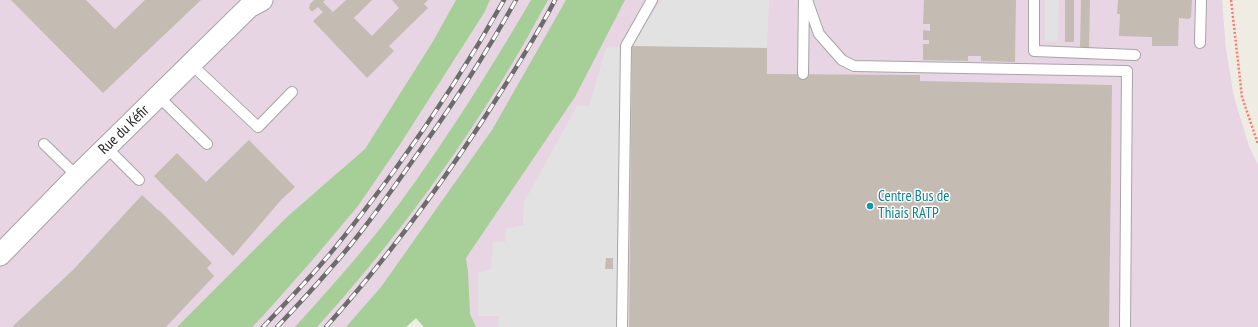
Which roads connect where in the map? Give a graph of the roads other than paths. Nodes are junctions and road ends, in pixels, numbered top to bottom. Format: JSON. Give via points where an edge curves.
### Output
{"nodes":[{"id":1,"x":652,"y":0,"type":"edge"},
{"id":2,"x":804,"y":0,"type":"edge"},
{"id":3,"x":807,"y":0,"type":"edge"},
{"id":4,"x":1034,"y":0,"type":"edge"},
{"id":5,"x":1201,"y":0,"type":"edge"},
{"id":6,"x":254,"y":2,"type":"edge"},
{"id":7,"x":1200,"y":43,"type":"dead end"},
{"id":8,"x":1135,"y":55,"type":"dead end"},
{"id":9,"x":191,"y":64,"type":"junction"},
{"id":10,"x":803,"y":74,"type":"dead end"},
{"id":11,"x":292,"y":92,"type":"dead end"},
{"id":12,"x":158,"y":96,"type":"junction"},
{"id":13,"x":44,"y":144,"type":"dead end"},
{"id":14,"x":207,"y":144,"type":"dead end"},
{"id":15,"x":106,"y":147,"type":"junction"},
{"id":16,"x":77,"y":176,"type":"junction"},
{"id":17,"x":139,"y":180,"type":"dead end"},
{"id":18,"x":0,"y":254,"type":"edge"},
{"id":19,"x":622,"y":327,"type":"edge"},
{"id":20,"x":1125,"y":327,"type":"edge"}],
"edges":[{"from":1,"to":19,"type":"lane","via":[[626,46]]},
{"from":2,"to":10,"type":"lane"},
{"from":3,"to":20,"type":"lane","via":[[819,34],[842,60],[854,66],[1127,71]]},
{"from":4,"to":8,"type":"lane","via":[[1034,51]]},
{"from":5,"to":7,"type":"lane"},
{"from":6,"to":9,"type":"street","name":"Rue du Kéfir"},
{"from":9,"to":11,"type":"lane","via":[[258,127]]},
{"from":9,"to":12,"type":"street","name":"Rue du Kéfir"},
{"from":12,"to":14,"type":"lane"},
{"from":12,"to":15,"type":"street","name":"Rue du Kéfir"},
{"from":13,"to":16,"type":"lane"},
{"from":15,"to":16,"type":"street","name":"Rue du Kéfir"},
{"from":15,"to":17,"type":"lane"},
{"from":16,"to":18,"type":"street","name":"Rue du Kéfir"}]}
